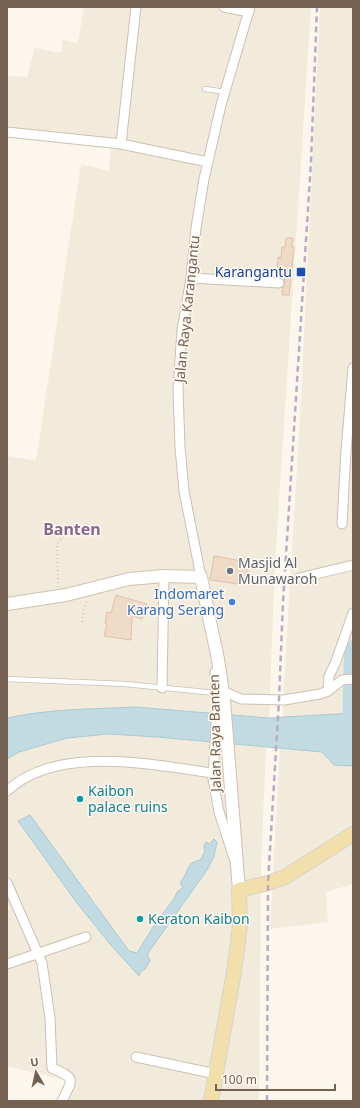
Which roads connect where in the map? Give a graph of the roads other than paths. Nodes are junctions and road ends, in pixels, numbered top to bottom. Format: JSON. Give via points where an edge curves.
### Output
{"nodes":[{"id":1,"x":136,"y":7,"type":"edge"},
{"id":2,"x":224,"y":7,"type":"edge"},
{"id":3,"x":250,"y":10,"type":"edge"},
{"id":4,"x":205,"y":89,"type":"dead end"},
{"id":5,"x":225,"y":92,"type":"junction"},
{"id":6,"x":7,"y":132,"type":"edge"},
{"id":7,"x":121,"y":144,"type":"junction"},
{"id":8,"x":208,"y":162,"type":"junction"},
{"id":9,"x":192,"y":278,"type":"junction"},
{"id":10,"x":279,"y":283,"type":"dead end"},
{"id":11,"x":353,"y":368,"type":"edge"},
{"id":12,"x":342,"y":524,"type":"dead end"},
{"id":13,"x":353,"y":564,"type":"edge"},
{"id":14,"x":164,"y":576,"type":"junction"},
{"id":15,"x":201,"y":577,"type":"junction"},
{"id":16,"x":299,"y":578,"type":"dead end"},
{"id":17,"x":7,"y":604,"type":"edge"},
{"id":18,"x":353,"y":613,"type":"edge"},
{"id":19,"x":7,"y":679,"type":"edge"},
{"id":20,"x":349,"y":679,"type":"edge"},
{"id":21,"x":162,"y":688,"type":"junction"},
{"id":22,"x":328,"y":691,"type":"junction"},
{"id":23,"x":220,"y":692,"type":"junction"},
{"id":24,"x":221,"y":708,"type":"junction"},
{"id":25,"x":229,"y":758,"type":"joint"},
{"id":26,"x":213,"y":773,"type":"junction"},
{"id":27,"x":7,"y":790,"type":"edge"},
{"id":28,"x":353,"y":834,"type":"edge"},
{"id":29,"x":237,"y":865,"type":"junction"},
{"id":30,"x":7,"y":883,"type":"edge"},
{"id":31,"x":239,"y":890,"type":"junction"},
{"id":32,"x":86,"y":937,"type":"dead end"},
{"id":33,"x":38,"y":954,"type":"junction"},
{"id":34,"x":7,"y":964,"type":"edge"},
{"id":35,"x":136,"y":1057,"type":"dead end"},
{"id":36,"x":216,"y":1074,"type":"junction"},
{"id":37,"x":62,"y":1101,"type":"edge"},
{"id":38,"x":211,"y":1101,"type":"edge"}],
"edges":[{"from":1,"to":7,"type":"street"},
{"from":2,"to":3,"type":"street"},
{"from":3,"to":5,"type":"street","name":"Jalan Raya Karangantu"},
{"from":4,"to":5,"type":"lane"},
{"from":5,"to":8,"type":"street","name":"Jalan Raya Karangantu"},
{"from":6,"to":7,"type":"street"},
{"from":7,"to":8,"type":"street"},
{"from":8,"to":9,"type":"street","name":"Jalan Raya Karangantu","via":[[197,221]]},
{"from":9,"to":10,"type":"street"},
{"from":9,"to":15,"type":"street","name":"Jalan Raya Karangantu","via":[[182,330],[178,389],[184,492]]},
{"from":11,"to":12,"type":"street"},
{"from":13,"to":16,"type":"street"},
{"from":14,"to":15,"type":"main road"},
{"from":14,"to":17,"type":"main road","via":[[129,579],[58,597]]},
{"from":14,"to":21,"type":"street"},
{"from":15,"to":23,"type":"main road","name":"Jalan Raya Karangantu","via":[[218,659]]},
{"from":18,"to":22,"type":"street","via":[[329,676]]},
{"from":19,"to":21,"type":"lane"},
{"from":20,"to":22,"type":"street"},
{"from":21,"to":23,"type":"lane"},
{"from":22,"to":23,"type":"street","via":[[279,700],[241,699]]},
{"from":23,"to":24,"type":"main road","name":"Jalan Raya Karangantu"},
{"from":24,"to":25,"type":"main road","name":"Jalan Raya Karangantu"},
{"from":24,"to":26,"type":"street","name":"Jalan Raya Banten"},
{"from":25,"to":29,"type":"main road","name":"Jalan Raya Banten"},
{"from":26,"to":27,"type":"street","via":[[119,761],[91,761],[49,767]]},
{"from":26,"to":29,"type":"street","name":"Jalan Raya Banten","via":[[218,812]]},
{"from":28,"to":31,"type":"main road","via":[[285,877],[268,884]]},
{"from":29,"to":31,"type":"main road","name":"Jalan Raya Banten"},
{"from":30,"to":33,"type":"street"},
{"from":31,"to":36,"type":"main road","name":"Jalan Raya Banten","via":[[240,926]]},
{"from":32,"to":33,"type":"street"},
{"from":33,"to":34,"type":"street"},
{"from":33,"to":37,"type":"street","via":[[42,963],[50,1018],[52,1068],[70,1077],[69,1087]]},
{"from":35,"to":36,"type":"street"},
{"from":36,"to":38,"type":"main road","name":"Jalan Raya Banten"}]}
